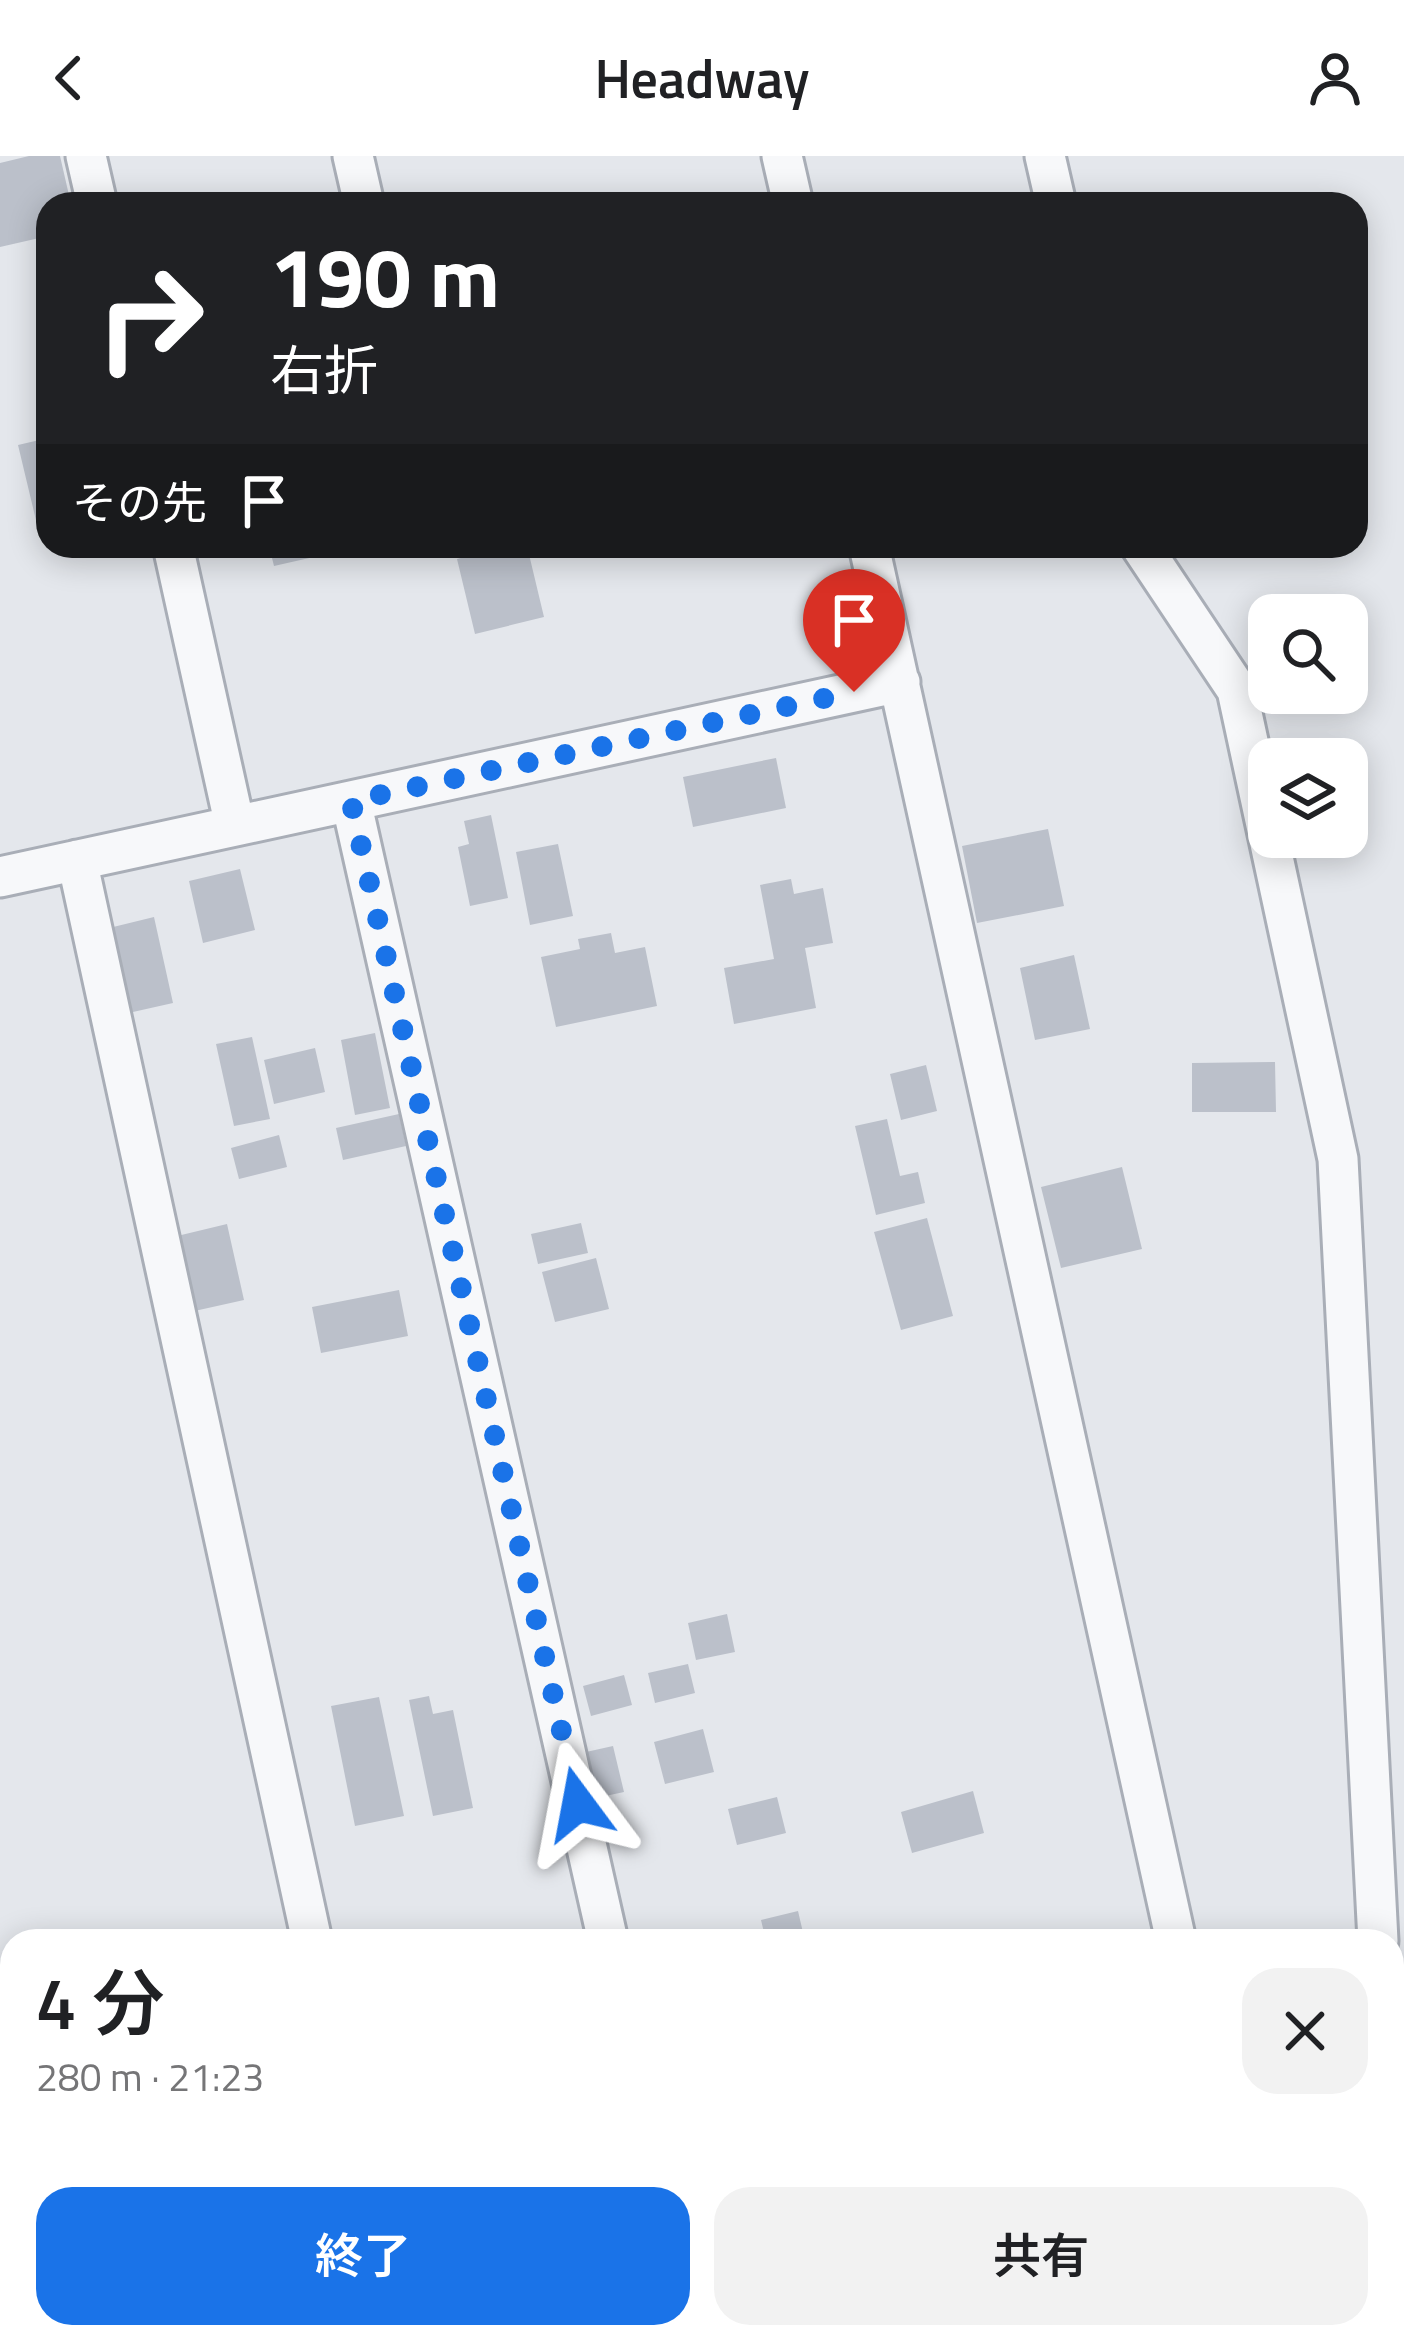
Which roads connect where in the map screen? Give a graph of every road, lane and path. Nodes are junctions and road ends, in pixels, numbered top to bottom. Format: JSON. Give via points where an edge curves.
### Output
{"nodes":[{"id":1,"x":86,"y":156,"type":"edge"},
{"id":2,"x":353,"y":156,"type":"edge"},
{"id":3,"x":782,"y":156,"type":"edge"},
{"id":4,"x":1045,"y":156,"type":"edge"},
{"id":5,"x":94,"y":192,"type":"edge"},
{"id":6,"x":361,"y":192,"type":"edge"},
{"id":7,"x":790,"y":192,"type":"edge"},
{"id":8,"x":1053,"y":192,"type":"edge"},
{"id":9,"x":176,"y":558,"type":"edge"},
{"id":10,"x":872,"y":558,"type":"edge"},
{"id":11,"x":1149,"y":558,"type":"edge"},
{"id":12,"x":900,"y":682,"type":"junction"},
{"id":13,"x":351,"y":801,"type":"junction"},
{"id":14,"x":235,"y":826,"type":"junction"},
{"id":15,"x":76,"y":860,"type":"junction"},
{"id":16,"x":0,"y":877,"type":"edge"},
{"id":17,"x":310,"y":1929,"type":"edge"},
{"id":18,"x":605,"y":1929,"type":"edge"},
{"id":19,"x":1173,"y":1929,"type":"edge"},
{"id":20,"x":1377,"y":1929,"type":"edge"}],
"edges":[{"from":1,"to":5,"type":"street"},
{"from":2,"to":6,"type":"street"},
{"from":3,"to":7,"type":"street"},
{"from":4,"to":8,"type":"street"},
{"from":9,"to":14,"type":"street"},
{"from":10,"to":12,"type":"street"},
{"from":11,"to":20,"type":"street","via":[[1238,689],[1338,1159]]},
{"from":12,"to":13,"type":"street"},
{"from":12,"to":19,"type":"street"},
{"from":13,"to":14,"type":"street"},
{"from":13,"to":18,"type":"street"},
{"from":14,"to":15,"type":"street"},
{"from":15,"to":16,"type":"street"},
{"from":15,"to":17,"type":"street"}]}
